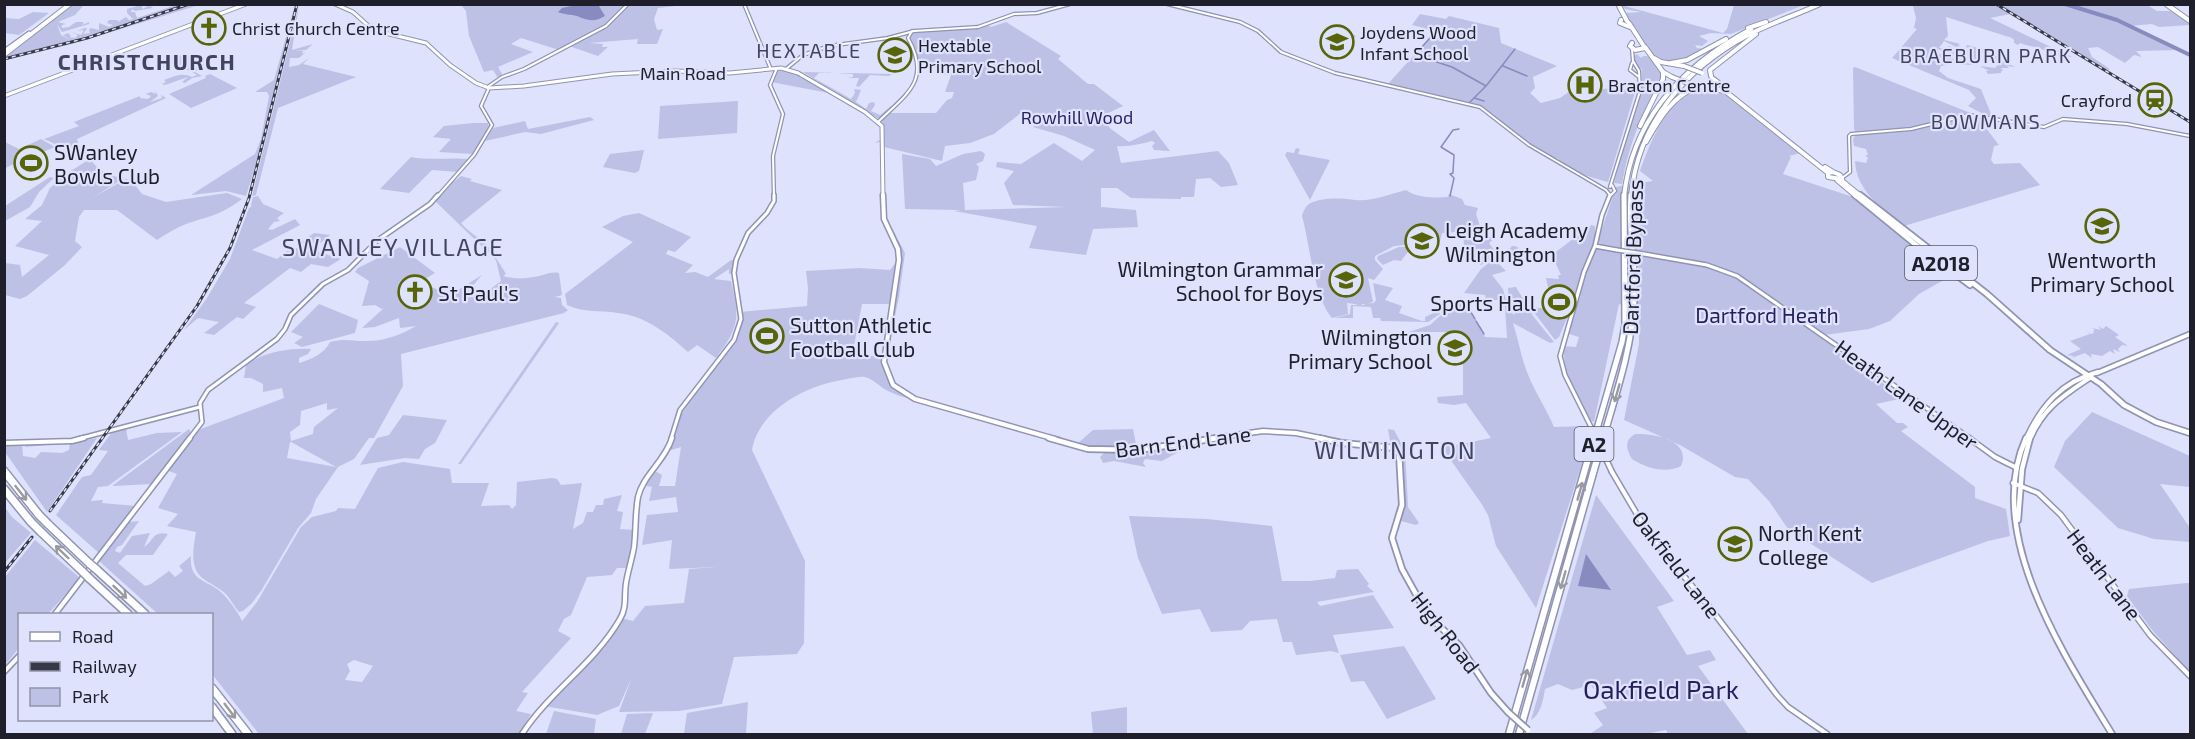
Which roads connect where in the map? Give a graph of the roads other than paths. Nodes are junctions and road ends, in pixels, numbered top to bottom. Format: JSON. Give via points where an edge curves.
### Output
{"nodes":[{"id":1,"x":67,"y":4,"type":"edge"},
{"id":2,"x":246,"y":4,"type":"edge"},
{"id":3,"x":335,"y":4,"type":"edge"},
{"id":4,"x":627,"y":4,"type":"edge"},
{"id":5,"x":744,"y":4,"type":"edge"},
{"id":6,"x":1070,"y":4,"type":"edge"},
{"id":7,"x":1167,"y":4,"type":"edge"},
{"id":8,"x":1618,"y":4,"type":"edge"},
{"id":9,"x":1811,"y":4,"type":"edge"},
{"id":10,"x":1820,"y":4,"type":"edge"},
{"id":11,"x":2166,"y":4,"type":"edge"},
{"id":12,"x":1621,"y":10,"type":"junction"},
{"id":13,"x":1792,"y":16,"type":"junction"},
{"id":14,"x":2190,"y":21,"type":"edge"},
{"id":15,"x":1766,"y":22,"type":"junction"},
{"id":16,"x":1627,"y":23,"type":"junction"},
{"id":17,"x":914,"y":31,"type":"junction"},
{"id":18,"x":29,"y":34,"type":"joint"},
{"id":19,"x":1638,"y":39,"type":"junction"},
{"id":20,"x":1632,"y":45,"type":"junction"},
{"id":21,"x":1643,"y":45,"type":"junction"},
{"id":22,"x":1640,"y":51,"type":"junction"},
{"id":23,"x":4,"y":53,"type":"edge"},
{"id":24,"x":1631,"y":55,"type":"junction"},
{"id":25,"x":1651,"y":56,"type":"junction"},
{"id":26,"x":1633,"y":62,"type":"junction"},
{"id":27,"x":1669,"y":63,"type":"junction"},
{"id":28,"x":770,"y":68,"type":"junction"},
{"id":29,"x":777,"y":68,"type":"junction"},
{"id":30,"x":1631,"y":68,"type":"junction"},
{"id":31,"x":1636,"y":68,"type":"junction"},
{"id":32,"x":786,"y":69,"type":"junction"},
{"id":33,"x":1661,"y":70,"type":"junction"},
{"id":34,"x":1633,"y":72,"type":"junction"},
{"id":35,"x":1639,"y":72,"type":"junction"},
{"id":36,"x":1639,"y":77,"type":"junction"},
{"id":37,"x":1711,"y":77,"type":"junction"},
{"id":38,"x":1702,"y":86,"type":"junction"},
{"id":39,"x":489,"y":87,"type":"junction"},
{"id":40,"x":4,"y":96,"type":"edge"},
{"id":41,"x":879,"y":121,"type":"junction"},
{"id":42,"x":2190,"y":136,"type":"edge"},
{"id":43,"x":1634,"y":148,"type":"junction"},
{"id":44,"x":1634,"y":169,"type":"junction"},
{"id":45,"x":1833,"y":173,"type":"junction"},
{"id":46,"x":1848,"y":175,"type":"junction"},
{"id":47,"x":1840,"y":179,"type":"junction"},
{"id":48,"x":1610,"y":190,"type":"junction"},
{"id":49,"x":1595,"y":246,"type":"junction"},
{"id":50,"x":2190,"y":334,"type":"edge"},
{"id":51,"x":2087,"y":377,"type":"junction"},
{"id":52,"x":200,"y":407,"type":"junction"},
{"id":53,"x":2190,"y":433,"type":"edge"},
{"id":54,"x":4,"y":443,"type":"edge"},
{"id":55,"x":1391,"y":447,"type":"joint"},
{"id":56,"x":2015,"y":467,"type":"junction"},
{"id":57,"x":2022,"y":470,"type":"junction"},
{"id":58,"x":4,"y":471,"type":"edge"},
{"id":59,"x":2013,"y":483,"type":"junction"},
{"id":60,"x":2019,"y":486,"type":"junction"},
{"id":61,"x":4,"y":489,"type":"edge"},
{"id":62,"x":2017,"y":524,"type":"junction"},
{"id":63,"x":57,"y":613,"type":"edge"},
{"id":64,"x":126,"y":613,"type":"edge"},
{"id":65,"x":143,"y":613,"type":"edge"},
{"id":66,"x":18,"y":657,"type":"edge"},
{"id":67,"x":4,"y":672,"type":"edge"},
{"id":68,"x":2190,"y":676,"type":"edge"},
{"id":69,"x":213,"y":688,"type":"edge"},
{"id":70,"x":213,"y":708,"type":"edge"},
{"id":71,"x":232,"y":735,"type":"edge"},
{"id":72,"x":248,"y":735,"type":"edge"},
{"id":73,"x":522,"y":735,"type":"edge"},
{"id":74,"x":1509,"y":735,"type":"edge"},
{"id":75,"x":1519,"y":735,"type":"edge"},
{"id":76,"x":1533,"y":735,"type":"edge"},
{"id":77,"x":1827,"y":735,"type":"edge"},
{"id":78,"x":2112,"y":735,"type":"edge"}],
"edges":[{"from":1,"to":18,"type":"highway"},
{"from":1,"to":23,"type":"highway"},
{"from":2,"to":40,"type":"main road"},
{"from":3,"to":39,"type":"main road","via":[[353,12],[373,30],[432,46],[450,65]]},
{"from":4,"to":39,"type":"street","via":[[606,26]]},
{"from":5,"to":28,"type":"street"},
{"from":6,"to":17,"type":"street","via":[[1037,13],[1014,14],[978,27]]},
{"from":7,"to":48,"type":"street","via":[[1240,22],[1288,55],[1335,73],[1480,107],[1528,145]]},
{"from":8,"to":12,"type":"main road"},
{"from":9,"to":15,"type":"highway","name":"Dartford Bypass","number":"A2"},
{"from":10,"to":13,"type":"highway","name":"Dartford Bypass","number":"A2"},
{"from":11,"to":14,"type":"main road"},
{"from":12,"to":16,"type":"main road"},
{"from":12,"to":16,"type":"main road","via":[[1619,22]]},
{"from":13,"to":37,"type":"highway","via":[[1734,49],[1710,69]]},
{"from":13,"to":44,"type":"highway","name":"Dartford Bypass","number":"A2","via":[[1730,45],[1685,79],[1654,119]]},
{"from":15,"to":27,"type":"highway","via":[[1683,61]]},
{"from":15,"to":43,"type":"highway","name":"Dartford Bypass","number":"A2","via":[[1722,44],[1685,72],[1653,110]]},
{"from":16,"to":19,"type":"main road"},
{"from":17,"to":32,"type":"street","via":[[823,47],[803,55]]},
{"from":17,"to":41,"type":"street","via":[[908,38],[915,51],[917,80]]},
{"from":18,"to":23,"type":"highway"},
{"from":19,"to":20,"type":"main road"},
{"from":19,"to":21,"type":"main road"},
{"from":20,"to":21,"type":"main road"},
{"from":20,"to":22,"type":"main road"},
{"from":20,"to":24,"type":"street"},
{"from":21,"to":22,"type":"main road","via":[[1644,50]]},
{"from":21,"to":25,"type":"main road"},
{"from":22,"to":24,"type":"street"},
{"from":22,"to":25,"type":"main road"},
{"from":24,"to":26,"type":"street"},
{"from":25,"to":27,"type":"main road"},
{"from":25,"to":33,"type":"main road"},
{"from":26,"to":30,"type":"street"},
{"from":26,"to":31,"type":"street"},
{"from":27,"to":33,"type":"main road"},
{"from":27,"to":37,"type":"main road","bridge":true},
{"from":28,"to":29,"type":"main road","name":"Main Road"},
{"from":28,"to":39,"type":"main road","name":"Main Road","via":[[730,73],[675,71],[590,76]]},
{"from":29,"to":32,"type":"main road","name":"Main Road"},
{"from":29,"to":73,"type":"street","via":[[770,82],[771,90],[783,114],[773,156],[774,201],[748,232],[736,260],[734,273],[741,320],[736,335],[680,410],[668,451],[640,490],[621,618],[595,654],[542,706]]},
{"from":30,"to":31,"type":"street"},
{"from":30,"to":34,"type":"street"},
{"from":31,"to":35,"type":"street"},
{"from":32,"to":41,"type":"main road","name":"Main Road"},
{"from":33,"to":38,"type":"main road","bridge":true},
{"from":33,"to":43,"type":"highway","via":[[1663,79]]},
{"from":34,"to":35,"type":"street"},
{"from":34,"to":36,"type":"street"},
{"from":35,"to":36,"type":"street","name":"Oakfield Lane"},
{"from":36,"to":48,"type":"street","name":"Oakfield Lane","via":[[1640,91]]},
{"from":37,"to":38,"type":"main road","via":[[1712,84]]},
{"from":37,"to":45,"type":"main road","number":"A2018"},
{"from":38,"to":44,"type":"highway","via":[[1690,89],[1663,116]]},
{"from":38,"to":45,"type":"main road","number":"A2018","via":[[1732,95]]},
{"from":39,"to":52,"type":"street","via":[[481,106],[492,125],[474,155],[431,202],[378,240],[348,270],[323,284],[291,315],[277,339],[208,390]]},
{"from":41,"to":55,"type":"main road","name":"Barn End Lane","via":[[883,130],[884,219],[899,260],[884,356],[886,372],[898,390],[923,403],[1088,449],[1138,450],[1263,431]]},
{"from":42,"to":46,"type":"street","via":[[2132,124],[2063,119],[2044,127],[1966,115],[1911,129],[1851,134]]},
{"from":74,"to":43,"type":"highway","name":"Dartford Bypass","number":"A2","one_way":true,"via":[[1622,342],[1628,291],[1623,206]]},
{"from":44,"to":75,"type":"highway","name":"Dartford Bypass","number":"A2","one_way":true,"via":[[1630,207],[1634,297],[1628,349]]},
{"from":45,"to":46,"type":"street"},
{"from":45,"to":47,"type":"main road","number":"A2018"},
{"from":45,"to":47,"type":"main road","number":"A2018","via":[[1830,178]]},
{"from":46,"to":47,"type":"street"},
{"from":47,"to":51,"type":"main road","number":"A2018"},
{"from":48,"to":49,"type":"street","name":"Oakfield Lane"},
{"from":49,"to":56,"type":"street","name":"Heath Lane Upper","bridge":true,"via":[[1707,264],[1737,276],[1995,457]]},
{"from":49,"to":77,"type":"street","name":"Oakfield Lane","bridge":true,"via":[[1560,356],[1565,375],[1611,472],[1648,533],[1777,695]]},
{"from":50,"to":51,"type":"main road"},
{"from":51,"to":53,"type":"main road","number":"A2018","via":[[2140,416]]},
{"from":51,"to":56,"type":"main road","via":[[2055,393],[2040,410],[2027,429]]},
{"from":51,"to":57,"type":"main road","via":[[2044,412],[2024,453]]},
{"from":52,"to":54,"type":"street","via":[[82,439]]},
{"from":52,"to":63,"type":"street","via":[[202,422]]},
{"from":55,"to":76,"type":"main road","name":"High Road","bridge":true,"via":[[1398,452],[1401,473],[1402,506],[1392,538],[1402,569],[1427,614],[1459,645],[1491,693]]},
{"from":56,"to":57,"type":"street","name":"Heath Lane Upper"},
{"from":56,"to":59,"type":"main road"},
{"from":57,"to":60,"type":"main road"},
{"from":58,"to":65,"type":"highway","one_way":true,"bridge":true,"via":[[48,524]]},
{"from":59,"to":60,"type":"street","name":"Heath Lane"},
{"from":59,"to":62,"type":"main road"},
{"from":60,"to":62,"type":"main road"},
{"from":60,"to":68,"type":"street","name":"Heath Lane","via":[[2038,493],[2061,515],[2150,635]]},
{"from":64,"to":61,"type":"highway","one_way":true,"bridge":true,"via":[[41,532]]},
{"from":62,"to":78,"type":"main road","via":[[2044,609]]},
{"from":66,"to":67,"type":"street"},
{"from":69,"to":72,"type":"highway","one_way":true},
{"from":70,"to":71,"type":"highway"}]}
